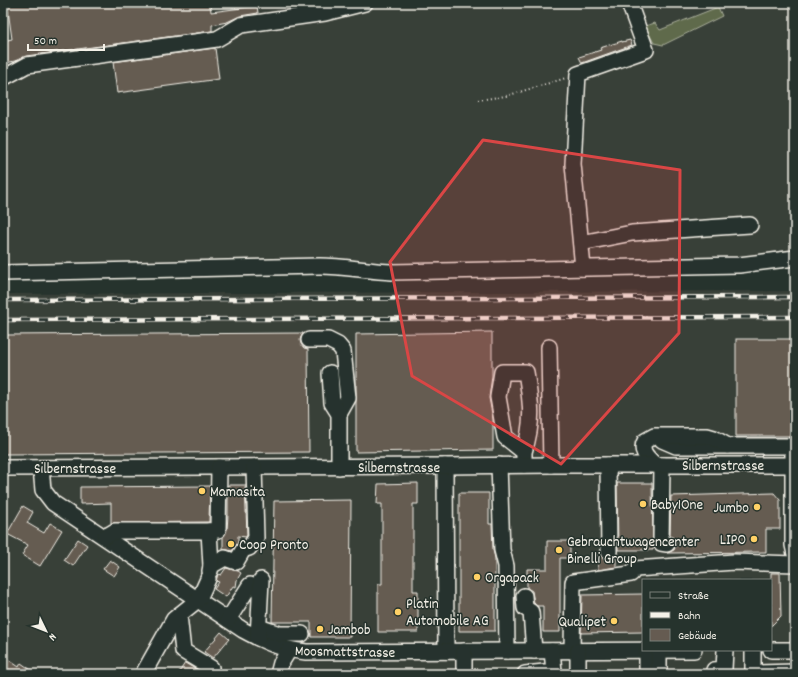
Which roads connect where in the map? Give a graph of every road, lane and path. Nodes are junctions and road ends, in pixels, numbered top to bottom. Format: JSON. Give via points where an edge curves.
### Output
{"nodes":[{"id":1,"x":365,"y":3,"type":"edge"},
{"id":2,"x":629,"y":3,"type":"edge"},
{"id":3,"x":578,"y":74,"type":"junction"},
{"id":4,"x":3,"y":78,"type":"edge"},
{"id":5,"x":478,"y":100,"type":"dead end"},
{"id":6,"x":750,"y":225,"type":"dead end"},
{"id":7,"x":581,"y":243,"type":"junction"},
{"id":8,"x":795,"y":258,"type":"edge"},
{"id":9,"x":583,"y":268,"type":"junction"},
{"id":10,"x":3,"y":273,"type":"edge"},
{"id":11,"x":309,"y":340,"type":"dead end"},
{"id":12,"x":549,"y":347,"type":"dead end"},
{"id":13,"x":330,"y":373,"type":"dead end"},
{"id":14,"x":339,"y":414,"type":"junction"},
{"id":15,"x":794,"y":446,"type":"edge"},
{"id":16,"x":524,"y":459,"type":"junction"},
{"id":17,"x":551,"y":465,"type":"junction"},
{"id":18,"x":608,"y":465,"type":"junction"},
{"id":19,"x":658,"y":465,"type":"junction"},
{"id":20,"x":445,"y":466,"type":"junction"},
{"id":21,"x":498,"y":466,"type":"junction"},
{"id":22,"x":794,"y":466,"type":"edge"},
{"id":23,"x":219,"y":467,"type":"junction"},
{"id":24,"x":254,"y":467,"type":"junction"},
{"id":25,"x":339,"y":467,"type":"junction"},
{"id":26,"x":3,"y":468,"type":"edge"},
{"id":27,"x":40,"y":468,"type":"junction"},
{"id":28,"x":209,"y":531,"type":"junction"},
{"id":29,"x":105,"y":537,"type":"junction"},
{"id":30,"x":667,"y":544,"type":"dead end"},
{"id":31,"x":610,"y":552,"type":"dead end"},
{"id":32,"x":795,"y":554,"type":"edge"},
{"id":33,"x":795,"y":564,"type":"edge"},
{"id":34,"x":210,"y":572,"type":"junction"},
{"id":35,"x":524,"y":596,"type":"dead end"},
{"id":36,"x":199,"y":599,"type":"junction"},
{"id":37,"x":179,"y":614,"type":"junction"},
{"id":38,"x":228,"y":620,"type":"junction"},
{"id":39,"x":258,"y":633,"type":"junction"},
{"id":40,"x":302,"y":634,"type":"dead end"},
{"id":41,"x":289,"y":650,"type":"junction"},
{"id":42,"x":642,"y":650,"type":"edge"},
{"id":43,"x":772,"y":650,"type":"edge"},
{"id":44,"x":795,"y":650,"type":"edge"},
{"id":45,"x":446,"y":651,"type":"junction"},
{"id":46,"x":464,"y":651,"type":"junction"},
{"id":47,"x":520,"y":651,"type":"junction"},
{"id":48,"x":552,"y":651,"type":"junction"},
{"id":49,"x":575,"y":651,"type":"junction"},
{"id":50,"x":647,"y":651,"type":"edge"},
{"id":51,"x":659,"y":651,"type":"edge"},
{"id":52,"x":725,"y":651,"type":"edge"},
{"id":53,"x":753,"y":651,"type":"edge"},
{"id":54,"x":714,"y":670,"type":"dead end"},
{"id":55,"x":795,"y":672,"type":"edge"},
{"id":56,"x":143,"y":674,"type":"edge"},
{"id":57,"x":211,"y":674,"type":"edge"},
{"id":58,"x":278,"y":674,"type":"edge"},
{"id":59,"x":464,"y":674,"type":"edge"},
{"id":60,"x":518,"y":674,"type":"edge"},
{"id":61,"x":530,"y":674,"type":"edge"},
{"id":62,"x":578,"y":674,"type":"edge"},
{"id":63,"x":647,"y":674,"type":"edge"},
{"id":64,"x":659,"y":674,"type":"edge"}],
"edges":[{"from":1,"to":4,"type":"street","via":[[325,13],[241,24],[217,39],[28,65]]},
{"from":2,"to":3,"type":"street","via":[[646,50]]},
{"from":3,"to":5,"type":"path","via":[[506,96]]},
{"from":3,"to":7,"type":"street","via":[[573,164]]},
{"from":6,"to":7,"type":"street","via":[[632,233]]},
{"from":7,"to":9,"type":"street"},
{"from":8,"to":9,"type":"street","via":[[739,265]]},
{"from":9,"to":10,"type":"street","via":[[392,272],[320,266]]},
{"from":11,"to":14,"type":"street","via":[[328,340],[344,351],[348,398]]},
{"from":12,"to":17,"type":"street"},
{"from":13,"to":14,"type":"street","via":[[332,404]]},
{"from":14,"to":25,"type":"street"},
{"from":15,"to":19,"type":"street","via":[[728,446],[707,436],[654,436],[645,441],[643,448],[646,456]]},
{"from":15,"to":22,"type":"street"},
{"from":16,"to":16,"type":"street","via":[[505,436],[498,397],[502,372],[526,372],[531,408]]},
{"from":16,"to":17,"type":"street","name":"Silbernstrasse"},
{"from":16,"to":21,"type":"street","name":"Silbernstrasse"},
{"from":17,"to":18,"type":"street","name":"Silbernstrasse"},
{"from":18,"to":19,"type":"street","name":"Silbernstrasse"},
{"from":18,"to":31,"type":"street"},
{"from":19,"to":22,"type":"street","name":"Silbernstrasse"},
{"from":19,"to":30,"type":"street","via":[[661,543]]},
{"from":20,"to":21,"type":"street","name":"Silbernstrasse"},
{"from":20,"to":25,"type":"street","name":"Silbernstrasse"},
{"from":20,"to":45,"type":"street"},
{"from":21,"to":47,"type":"street","via":[[502,550]]},
{"from":22,"to":32,"type":"street"},
{"from":23,"to":24,"type":"street","name":"Silbernstrasse"},
{"from":23,"to":27,"type":"street","name":"Silbernstrasse"},
{"from":23,"to":28,"type":"street","via":[[218,530]]},
{"from":24,"to":25,"type":"street","name":"Silbernstrasse"},
{"from":24,"to":34,"type":"street","via":[[256,538],[249,548],[243,550],[236,562],[226,558]]},
{"from":26,"to":27,"type":"street","name":"Silbernstrasse"},
{"from":27,"to":29,"type":"street","name":"Moosmattstrasse","via":[[43,490],[53,503]]},
{"from":28,"to":29,"type":"street","via":[[114,531]]},
{"from":28,"to":34,"type":"street"},
{"from":29,"to":36,"type":"street","name":"Moosmattstrasse"},
{"from":33,"to":49,"type":"street","via":[[734,562],[635,569],[631,574],[573,582]]},
{"from":34,"to":36,"type":"street"},
{"from":35,"to":47,"type":"street","via":[[525,608],[531,612]]},
{"from":36,"to":37,"type":"street"},
{"from":36,"to":38,"type":"street","name":"Moosmattstrasse"},
{"from":37,"to":56,"type":"street"},
{"from":37,"to":57,"type":"street","via":[[183,651],[211,668]]},
{"from":38,"to":39,"type":"street","name":"Moosmattstrasse"},
{"from":38,"to":39,"type":"street","via":[[256,583]]},
{"from":39,"to":40,"type":"street"},
{"from":39,"to":41,"type":"street","name":"Moosmattstrasse","via":[[265,642]]},
{"from":41,"to":45,"type":"street","name":"Moosmattstrasse"},
{"from":41,"to":58,"type":"street"},
{"from":42,"to":49,"type":"street","name":"Moosmattstrasse"},
{"from":43,"to":44,"type":"street"},
{"from":45,"to":46,"type":"street","name":"Moosmattstrasse"},
{"from":46,"to":47,"type":"street","name":"Moosmattstrasse"},
{"from":46,"to":59,"type":"street"},
{"from":47,"to":48,"type":"street","name":"Moosmattstrasse"},
{"from":47,"to":60,"type":"street"},
{"from":48,"to":49,"type":"street","name":"Moosmattstrasse"},
{"from":48,"to":61,"type":"street","via":[[554,670]]},
{"from":49,"to":62,"type":"street"},
{"from":50,"to":63,"type":"street"},
{"from":51,"to":64,"type":"street"},
{"from":52,"to":54,"type":"street","via":[[724,669]]},
{"from":53,"to":55,"type":"street","via":[[753,673]]}]}
